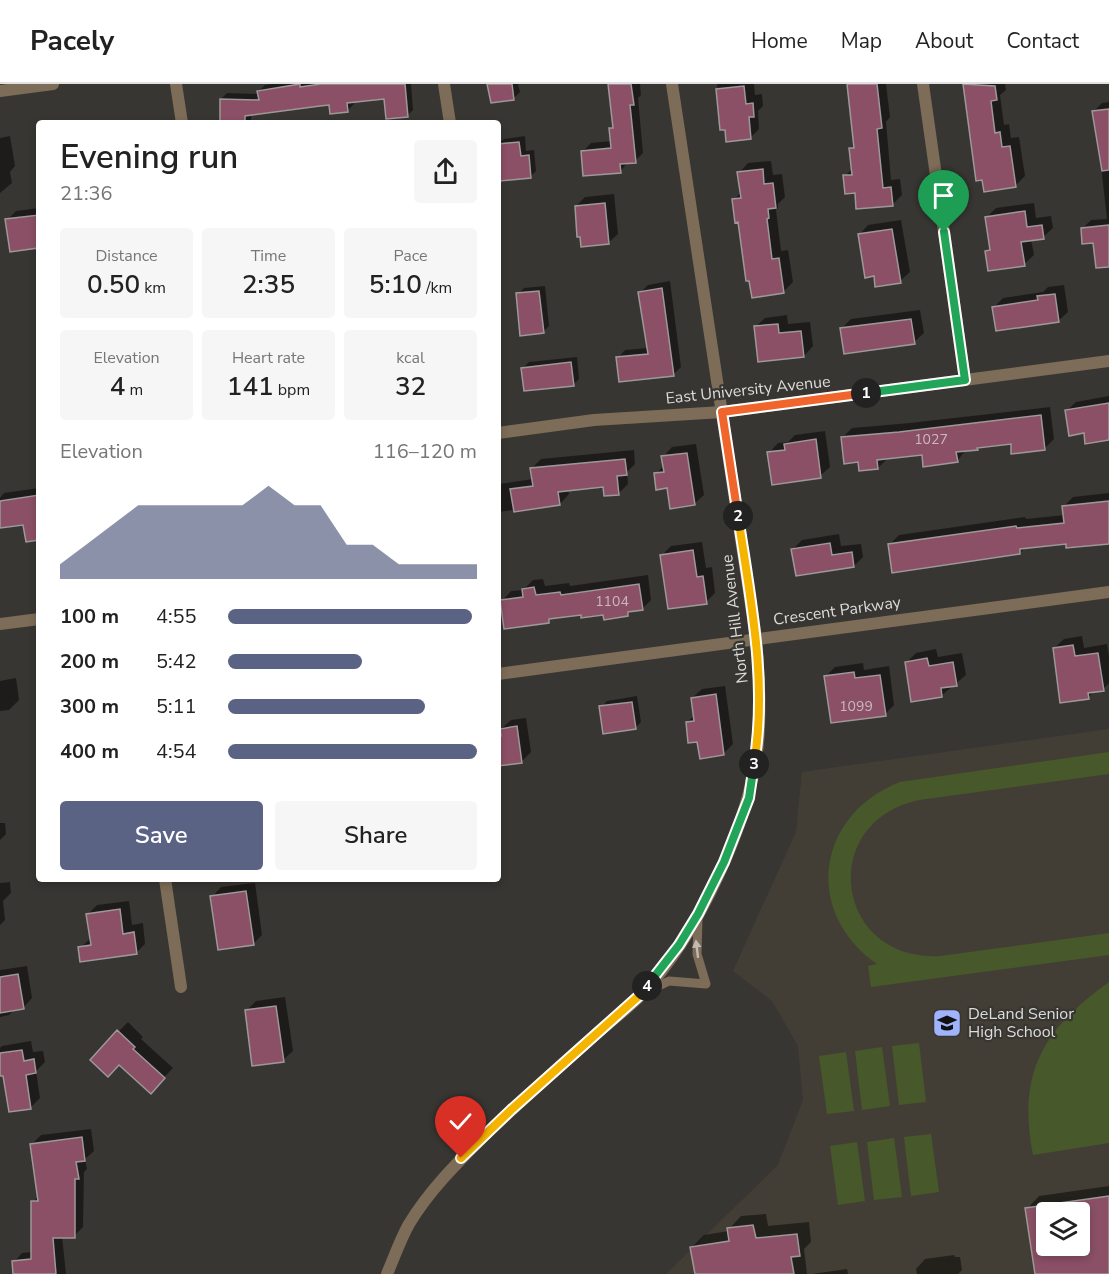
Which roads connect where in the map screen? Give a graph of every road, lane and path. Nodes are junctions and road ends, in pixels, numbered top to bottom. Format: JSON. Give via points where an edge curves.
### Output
{"nodes":[{"id":1,"x":53,"y":84,"type":"edge"},
{"id":2,"x":176,"y":84,"type":"edge"},
{"id":3,"x":444,"y":84,"type":"edge"},
{"id":4,"x":672,"y":84,"type":"edge"},
{"id":5,"x":922,"y":84,"type":"edge"},
{"id":6,"x":0,"y":91,"type":"edge"},
{"id":7,"x":182,"y":120,"type":"edge"},
{"id":8,"x":450,"y":120,"type":"edge"},
{"id":9,"x":1109,"y":361,"type":"edge"},
{"id":10,"x":965,"y":380,"type":"junction"},
{"id":11,"x":722,"y":412,"type":"junction"},
{"id":12,"x":501,"y":433,"type":"edge"},
{"id":13,"x":1109,"y":592,"type":"edge"},
{"id":14,"x":36,"y":619,"type":"edge"},
{"id":15,"x":0,"y":624,"type":"edge"},
{"id":16,"x":756,"y":639,"type":"junction"},
{"id":17,"x":501,"y":674,"type":"edge"},
{"id":18,"x":165,"y":882,"type":"edge"},
{"id":19,"x":698,"y":914,"type":"junction"},
{"id":20,"x":181,"y":987,"type":"dead end"},
{"id":21,"x":641,"y":994,"type":"junction"},
{"id":22,"x":387,"y":1274,"type":"edge"}],
"edges":[{"from":1,"to":6,"type":"street"},
{"from":2,"to":7,"type":"street"},
{"from":3,"to":8,"type":"street"},
{"from":4,"to":11,"type":"street","name":"North Hill Avenue"},
{"from":5,"to":10,"type":"street"},
{"from":9,"to":10,"type":"street","name":"East University Avenue"},
{"from":10,"to":11,"type":"street","name":"East University Avenue"},
{"from":11,"to":12,"type":"street","name":"East University Avenue","via":[[594,420]]},
{"from":11,"to":16,"type":"street","name":"North Hill Avenue"},
{"from":13,"to":16,"type":"street","name":"Crescent Parkway"},
{"from":14,"to":15,"type":"street"},
{"from":16,"to":17,"type":"street","name":"Crescent Parkway"},
{"from":16,"to":19,"type":"street","name":"North Hill Avenue","via":[[758,743],[749,798]]},
{"from":18,"to":20,"type":"street"},
{"from":19,"to":21,"type":"street","name":"North Hill Avenue"},
{"from":21,"to":19,"type":"lane","one_way":true,"via":[[669,981],[706,984],[697,954]]},
{"from":21,"to":22,"type":"street","name":"North Hill Avenue","via":[[461,1158],[409,1225]]}]}
